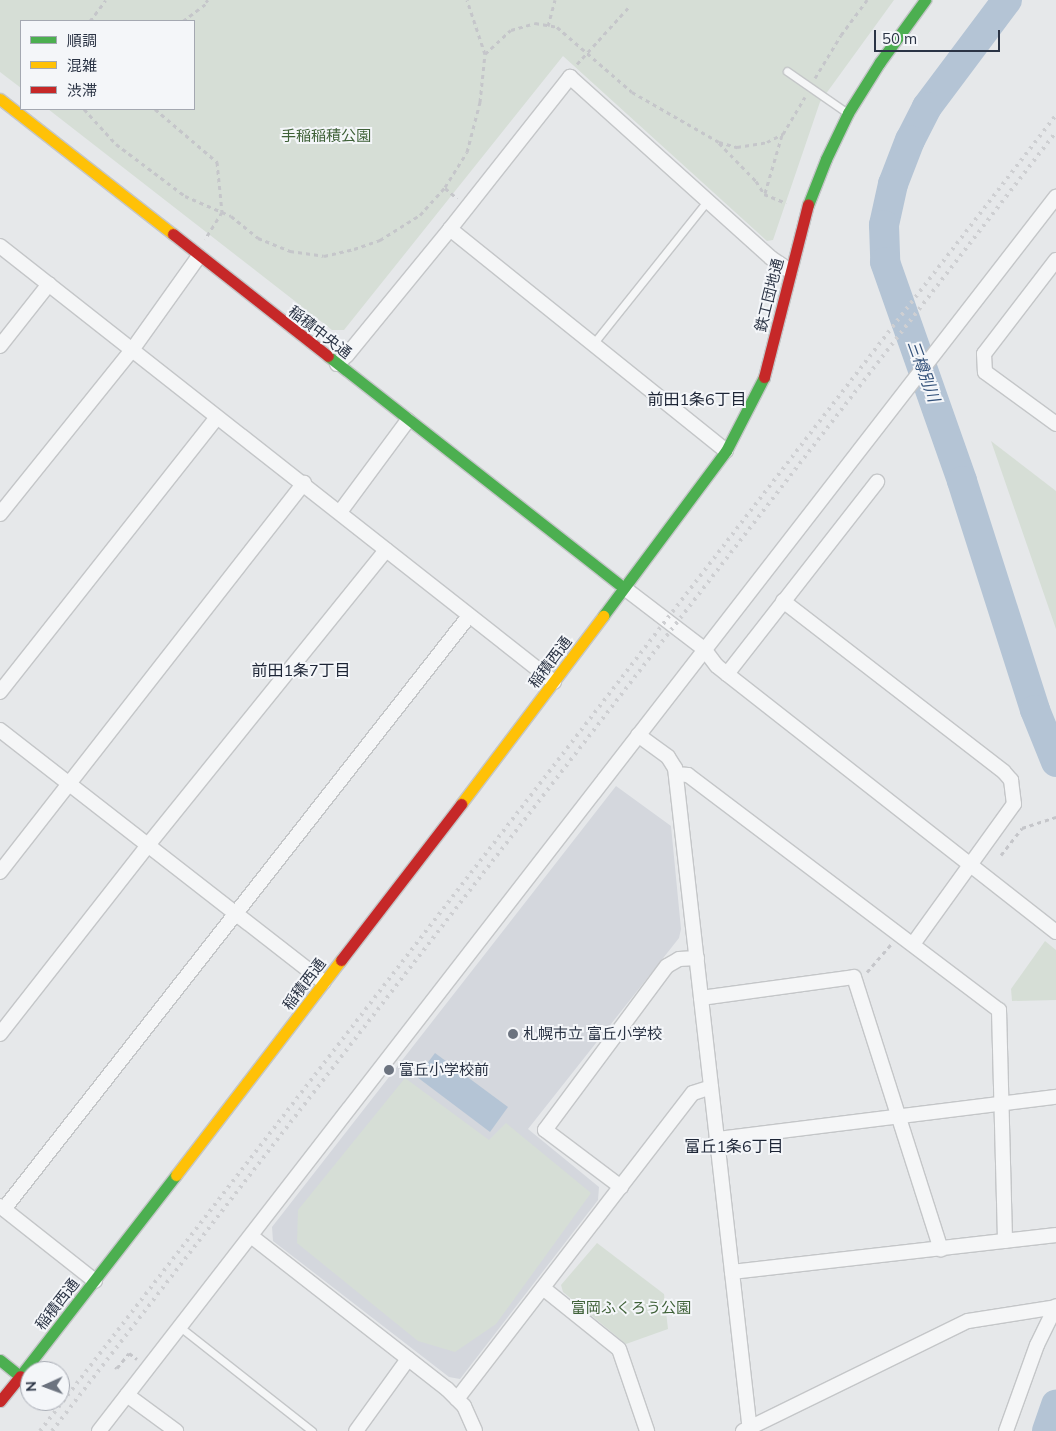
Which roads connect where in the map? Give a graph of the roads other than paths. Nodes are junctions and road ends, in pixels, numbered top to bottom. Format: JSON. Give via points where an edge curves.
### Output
{"nodes":[{"id":1,"x":925,"y":0,"type":"edge"},
{"id":2,"x":787,"y":71,"type":"dead end"},
{"id":3,"x":0,"y":99,"type":"edge"},
{"id":4,"x":848,"y":114,"type":"junction"},
{"id":5,"x":1056,"y":197,"type":"edge"},
{"id":6,"x":708,"y":200,"type":"junction"},
{"id":7,"x":450,"y":230,"type":"junction"},
{"id":8,"x":0,"y":246,"type":"edge"},
{"id":9,"x":199,"y":256,"type":"junction"},
{"id":10,"x":1055,"y":265,"type":"edge"},
{"id":11,"x":790,"y":270,"type":"junction"},
{"id":12,"x":50,"y":284,"type":"junction"},
{"id":13,"x":593,"y":344,"type":"junction"},
{"id":14,"x":0,"y":346,"type":"edge"},
{"id":15,"x":132,"y":350,"type":"junction"},
{"id":16,"x":337,"y":364,"type":"junction"},
{"id":17,"x":217,"y":416,"type":"junction"},
{"id":18,"x":408,"y":420,"type":"junction"},
{"id":19,"x":1056,"y":424,"type":"edge"},
{"id":20,"x":726,"y":451,"type":"junction"},
{"id":21,"x":877,"y":482,"type":"dead end"},
{"id":22,"x":304,"y":484,"type":"junction"},
{"id":23,"x":340,"y":512,"type":"junction"},
{"id":24,"x":0,"y":514,"type":"edge"},
{"id":25,"x":386,"y":550,"type":"junction"},
{"id":26,"x":623,"y":586,"type":"junction"},
{"id":27,"x":783,"y":601,"type":"junction"},
{"id":28,"x":469,"y":616,"type":"junction"},
{"id":29,"x":704,"y":648,"type":"junction"},
{"id":30,"x":727,"y":674,"type":"junction"},
{"id":31,"x":554,"y":682,"type":"junction"},
{"id":32,"x":0,"y":692,"type":"edge"},
{"id":33,"x":0,"y":730,"type":"edge"},
{"id":34,"x":638,"y":735,"type":"junction"},
{"id":35,"x":676,"y":774,"type":"junction"},
{"id":36,"x":69,"y":784,"type":"junction"},
{"id":37,"x":148,"y":845,"type":"junction"},
{"id":38,"x":971,"y":865,"type":"junction"},
{"id":39,"x":0,"y":872,"type":"edge"},
{"id":40,"x":236,"y":912,"type":"junction"},
{"id":41,"x":1056,"y":932,"type":"edge"},
{"id":42,"x":913,"y":944,"type":"junction"},
{"id":43,"x":697,"y":958,"type":"junction"},
{"id":44,"x":324,"y":982,"type":"junction"},
{"id":45,"x":702,"y":998,"type":"junction"},
{"id":46,"x":0,"y":1034,"type":"edge"},
{"id":47,"x":711,"y":1087,"type":"junction"},
{"id":48,"x":1056,"y":1098,"type":"edge"},
{"id":49,"x":1002,"y":1105,"type":"junction"},
{"id":50,"x":899,"y":1118,"type":"junction"},
{"id":51,"x":717,"y":1139,"type":"junction"},
{"id":52,"x":621,"y":1187,"type":"junction"},
{"id":53,"x":2,"y":1208,"type":"edge"},
{"id":54,"x":1056,"y":1235,"type":"edge"},
{"id":55,"x":251,"y":1236,"type":"junction"},
{"id":56,"x":1005,"y":1241,"type":"junction"},
{"id":57,"x":941,"y":1249,"type":"junction"},
{"id":58,"x":732,"y":1272,"type":"junction"},
{"id":59,"x":95,"y":1281,"type":"junction"},
{"id":60,"x":542,"y":1288,"type":"junction"},
{"id":61,"x":1056,"y":1306,"type":"edge"},
{"id":62,"x":180,"y":1327,"type":"junction"},
{"id":63,"x":408,"y":1359,"type":"junction"},
{"id":64,"x":0,"y":1360,"type":"edge"},
{"id":65,"x":32,"y":1361,"type":"edge"},
{"id":66,"x":20,"y":1376,"type":"joint"},
{"id":67,"x":127,"y":1395,"type":"junction"},
{"id":68,"x":457,"y":1399,"type":"junction"},
{"id":69,"x":0,"y":1401,"type":"edge"},
{"id":70,"x":747,"y":1430,"type":"edge"},
{"id":71,"x":99,"y":1431,"type":"edge"},
{"id":72,"x":176,"y":1431,"type":"edge"},
{"id":73,"x":312,"y":1431,"type":"edge"},
{"id":74,"x":356,"y":1431,"type":"edge"},
{"id":75,"x":475,"y":1431,"type":"edge"},
{"id":76,"x":647,"y":1431,"type":"edge"},
{"id":77,"x":1006,"y":1431,"type":"edge"}],
"edges":[{"from":1,"to":4,"type":"street","name":"鉄工団地通","via":[[880,62]]},
{"from":2,"to":4,"type":"lane"},
{"from":3,"to":9,"type":"street","name":"稲積中央通"},
{"from":4,"to":11,"type":"street","name":"鉄工団地通","via":[[805,213]]},
{"from":5,"to":29,"type":"street"},
{"from":6,"to":7,"type":"street","via":[[570,77]]},
{"from":6,"to":11,"type":"street","via":[[771,258]]},
{"from":6,"to":13,"type":"lane"},
{"from":7,"to":13,"type":"street"},
{"from":7,"to":16,"type":"street"},
{"from":8,"to":12,"type":"street"},
{"from":9,"to":15,"type":"street"},
{"from":9,"to":16,"type":"street","name":"稲積中央通"},
{"from":10,"to":19,"type":"street","via":[[984,354],[985,372]]},
{"from":11,"to":20,"type":"street","name":"鉄工団地通","via":[[763,382]]},
{"from":12,"to":14,"type":"street"},
{"from":12,"to":15,"type":"street"},
{"from":13,"to":20,"type":"street"},
{"from":15,"to":17,"type":"street"},
{"from":15,"to":24,"type":"street"},
{"from":16,"to":18,"type":"street","name":"稲積中央通"},
{"from":17,"to":22,"type":"street"},
{"from":17,"to":32,"type":"street"},
{"from":18,"to":23,"type":"street"},
{"from":18,"to":26,"type":"street","name":"稲積中央通"},
{"from":20,"to":26,"type":"street","name":"鉄工団地通"},
{"from":21,"to":27,"type":"street"},
{"from":22,"to":23,"type":"street"},
{"from":22,"to":36,"type":"street"},
{"from":23,"to":25,"type":"street"},
{"from":25,"to":28,"type":"street"},
{"from":25,"to":37,"type":"street"},
{"from":26,"to":29,"type":"street"},
{"from":26,"to":31,"type":"street","name":"稲積西通"},
{"from":27,"to":30,"type":"street"},
{"from":27,"to":38,"type":"street","via":[[1011,780],[1014,804]]},
{"from":28,"to":31,"type":"street"},
{"from":28,"to":40,"type":"street"},
{"from":29,"to":30,"type":"street"},
{"from":29,"to":34,"type":"street"},
{"from":30,"to":38,"type":"street"},
{"from":31,"to":44,"type":"street","name":"稲積西通"},
{"from":33,"to":36,"type":"street"},
{"from":34,"to":35,"type":"street","via":[[668,758]]},
{"from":34,"to":55,"type":"street"},
{"from":35,"to":42,"type":"street","via":[[688,775]]},
{"from":35,"to":43,"type":"street"},
{"from":36,"to":37,"type":"street"},
{"from":36,"to":39,"type":"street"},
{"from":37,"to":40,"type":"street"},
{"from":37,"to":46,"type":"street"},
{"from":38,"to":41,"type":"street"},
{"from":38,"to":42,"type":"street"},
{"from":40,"to":44,"type":"street"},
{"from":40,"to":53,"type":"street"},
{"from":42,"to":49,"type":"street","via":[[999,1010]]},
{"from":43,"to":45,"type":"street"},
{"from":43,"to":52,"type":"street","via":[[678,959],[667,966],[545,1130]]},
{"from":44,"to":59,"type":"street","name":"稲積西通"},
{"from":45,"to":47,"type":"street"},
{"from":45,"to":50,"type":"street","via":[[854,977]]},
{"from":47,"to":51,"type":"street"},
{"from":47,"to":52,"type":"street","via":[[693,1093]]},
{"from":48,"to":49,"type":"street"},
{"from":49,"to":50,"type":"street"},
{"from":49,"to":56,"type":"street"},
{"from":50,"to":51,"type":"street"},
{"from":50,"to":57,"type":"street"},
{"from":51,"to":58,"type":"street"},
{"from":52,"to":60,"type":"street"},
{"from":53,"to":59,"type":"street"},
{"from":54,"to":56,"type":"street"},
{"from":55,"to":62,"type":"street"},
{"from":55,"to":63,"type":"street"},
{"from":56,"to":57,"type":"street"},
{"from":57,"to":58,"type":"street"},
{"from":58,"to":70,"type":"street"},
{"from":59,"to":65,"type":"street","name":"稲積西通"},
{"from":60,"to":68,"type":"street"},
{"from":60,"to":76,"type":"street","via":[[619,1349]]},
{"from":61,"to":70,"type":"street","via":[[968,1321]]},
{"from":61,"to":77,"type":"street","via":[[1037,1345]]},
{"from":62,"to":67,"type":"street"},
{"from":62,"to":73,"type":"lane"},
{"from":63,"to":68,"type":"street"},
{"from":63,"to":74,"type":"street"},
{"from":64,"to":66,"type":"street"},
{"from":66,"to":69,"type":"street","name":"稲積西通"},
{"from":67,"to":71,"type":"street"},
{"from":67,"to":72,"type":"street"},
{"from":68,"to":75,"type":"street","via":[[464,1406]]}]}
